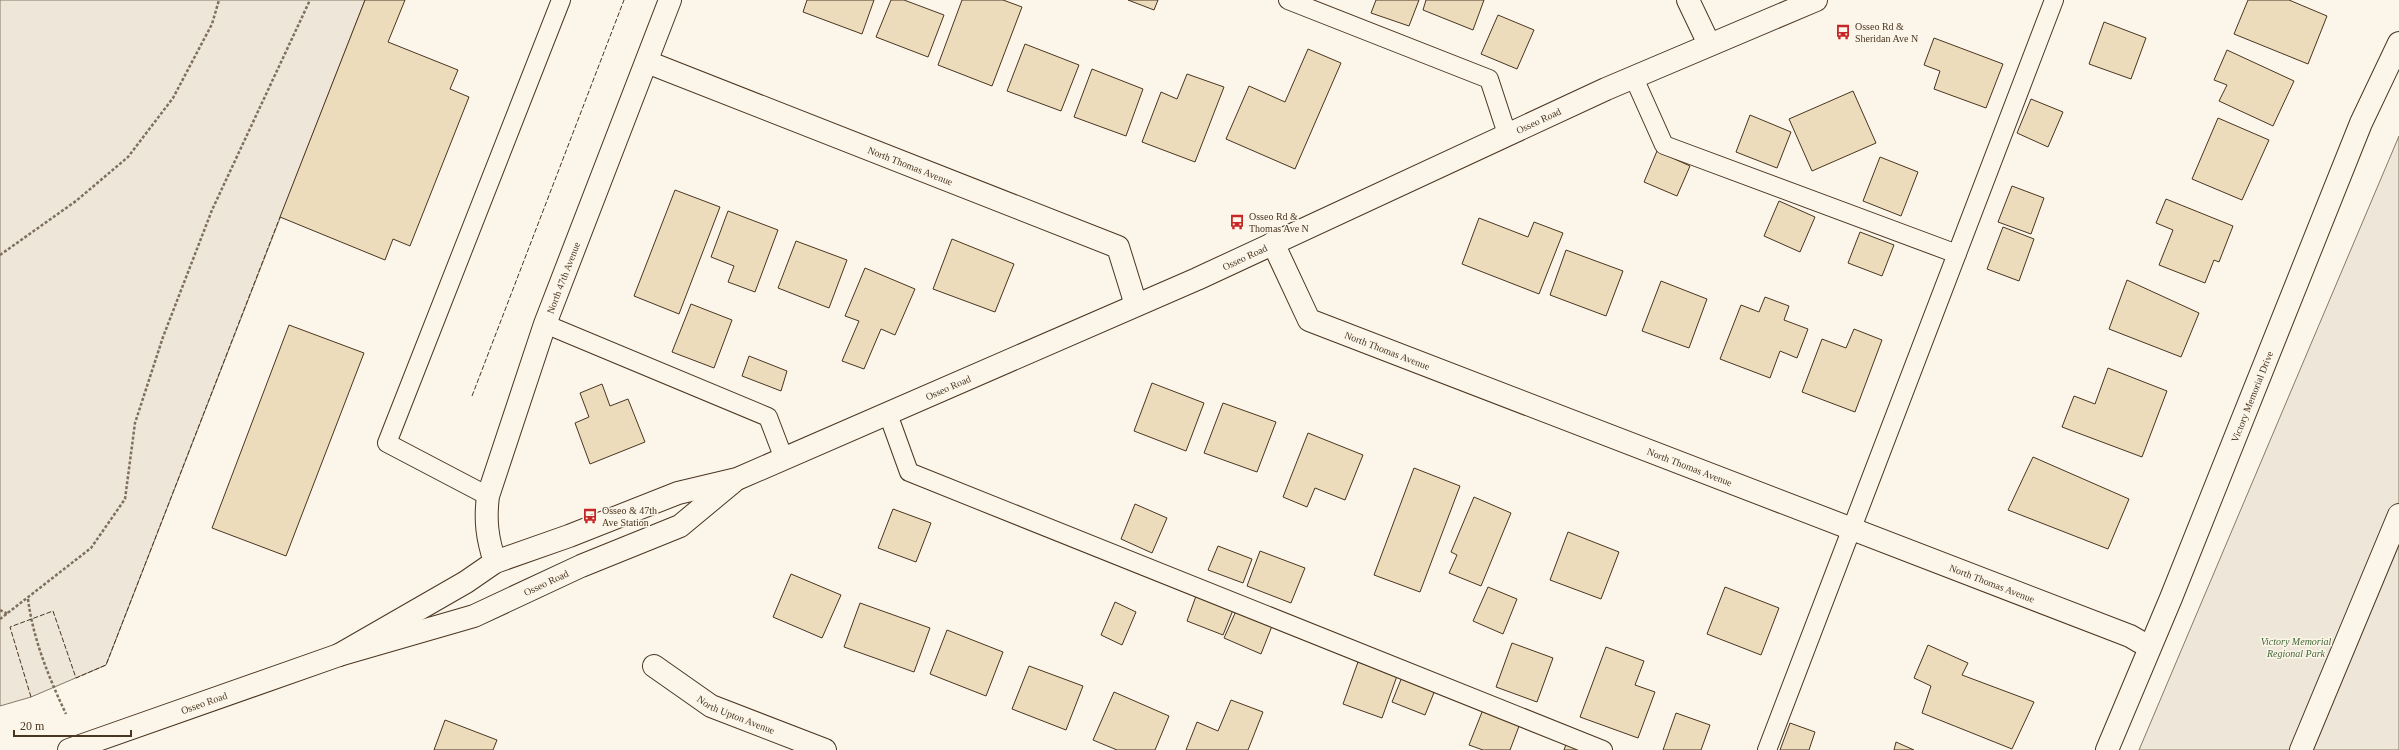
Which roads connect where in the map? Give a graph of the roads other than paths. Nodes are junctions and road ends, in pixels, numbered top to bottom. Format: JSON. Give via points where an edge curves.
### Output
{"nodes":[{"id":1,"x":561,"y":0,"type":"edge"},
{"id":2,"x":670,"y":0,"type":"edge"},
{"id":3,"x":1288,"y":0,"type":"edge"},
{"id":4,"x":1688,"y":0,"type":"edge"},
{"id":5,"x":1816,"y":0,"type":"edge"},
{"id":6,"x":2054,"y":0,"type":"edge"},
{"id":7,"x":2399,"y":43,"type":"edge"},
{"id":8,"x":1709,"y":44,"type":"junction"},
{"id":9,"x":647,"y":62,"type":"junction"},
{"id":10,"x":1634,"y":78,"type":"junction"},
{"id":11,"x":1507,"y":134,"type":"junction"},
{"id":12,"x":1273,"y":243,"type":"junction"},
{"id":13,"x":1957,"y":254,"type":"junction"},
{"id":14,"x":1136,"y":305,"type":"junction"},
{"id":15,"x":545,"y":324,"type":"junction"},
{"id":16,"x":888,"y":414,"type":"junction"},
{"id":17,"x":784,"y":459,"type":"junction"},
{"id":18,"x":737,"y":479,"type":"junction"},
{"id":19,"x":488,"y":496,"type":"junction"},
{"id":20,"x":2399,"y":515,"type":"edge"},
{"id":21,"x":1852,"y":529,"type":"junction"},
{"id":22,"x":494,"y":562,"type":"junction"},
{"id":23,"x":2150,"y":646,"type":"junction"},
{"id":24,"x":339,"y":655,"type":"junction"},
{"id":25,"x":654,"y":666,"type":"dead end"},
{"id":26,"x":69,"y":750,"type":"edge"},
{"id":27,"x":825,"y":750,"type":"edge"},
{"id":28,"x":1603,"y":750,"type":"edge"},
{"id":29,"x":1767,"y":750,"type":"edge"},
{"id":30,"x":2107,"y":750,"type":"edge"},
{"id":31,"x":2301,"y":750,"type":"edge"}],
"edges":[{"from":1,"to":19,"type":"lane","via":[[387,443]]},
{"from":2,"to":9,"type":"street","name":"North 47th Avenue"},
{"from":3,"to":11,"type":"lane","via":[[1489,79]]},
{"from":4,"to":8,"type":"street"},
{"from":5,"to":8,"type":"street","name":"Osseo Road"},
{"from":6,"to":13,"type":"lane"},
{"from":7,"to":23,"type":"street","name":"Victory Memorial Drive","via":[[2361,123]]},
{"from":8,"to":10,"type":"street","name":"Osseo Road"},
{"from":9,"to":14,"type":"street","name":"North Thomas Avenue","via":[[1118,248]]},
{"from":9,"to":15,"type":"street","name":"North 47th Avenue"},
{"from":10,"to":11,"type":"street","name":"Osseo Road"},
{"from":10,"to":13,"type":"lane","via":[[1664,145]]},
{"from":11,"to":12,"type":"street","name":"Osseo Road"},
{"from":12,"to":14,"type":"street","name":"Osseo Road"},
{"from":12,"to":21,"type":"street","name":"North Thomas Avenue","via":[[1309,320]]},
{"from":13,"to":21,"type":"lane"},
{"from":14,"to":16,"type":"street","name":"Osseo Road"},
{"from":15,"to":17,"type":"lane","via":[[768,417]]},
{"from":15,"to":19,"type":"street","name":"North 47th Avenue"},
{"from":16,"to":17,"type":"street","name":"Osseo Road"},
{"from":16,"to":28,"type":"lane","via":[[909,472]]},
{"from":17,"to":18,"type":"street","name":"Osseo Road"},
{"from":18,"to":22,"type":"street","name":"Osseo Road","via":[[678,493]]},
{"from":18,"to":24,"type":"street","name":"Osseo Road","via":[[680,526],[581,566],[474,616]]},
{"from":19,"to":22,"type":"street","name":"North 47th Avenue","via":[[485,520]]},
{"from":20,"to":31,"type":"street"},
{"from":21,"to":23,"type":"street","name":"North Thomas Avenue"},
{"from":21,"to":29,"type":"lane"},
{"from":22,"to":24,"type":"street","name":"Osseo Road","via":[[466,582]]},
{"from":23,"to":30,"type":"street","name":"Victory Memorial Drive"},
{"from":24,"to":26,"type":"street","name":"Osseo Road"},
{"from":25,"to":27,"type":"street","name":"North Upton Avenue","via":[[711,706]]}]}
